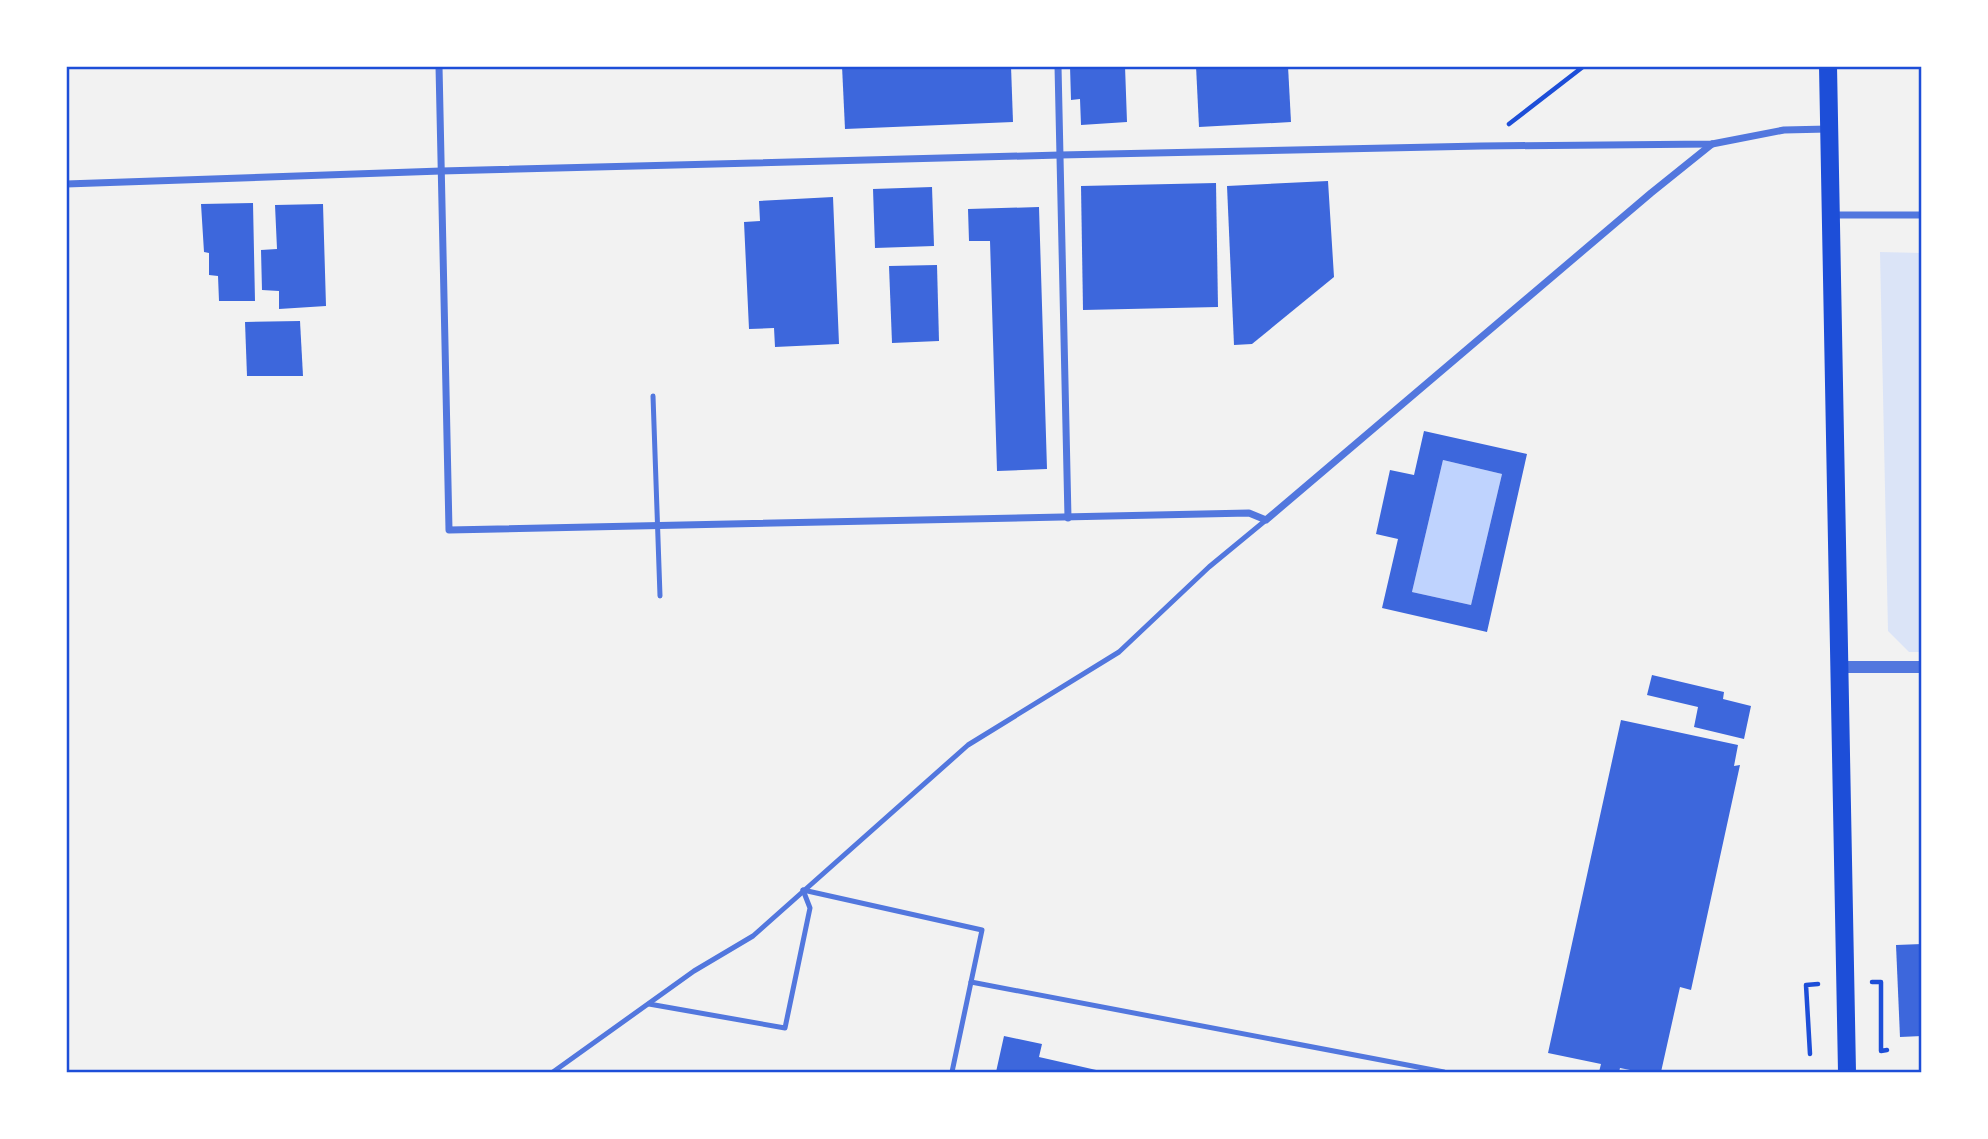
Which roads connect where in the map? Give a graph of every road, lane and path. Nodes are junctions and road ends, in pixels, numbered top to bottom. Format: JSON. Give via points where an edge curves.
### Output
{"nodes":[{"id":1,"x":439,"y":66,"type":"edge"},
{"id":2,"x":1058,"y":66,"type":"edge"},
{"id":3,"x":1584,"y":66,"type":"edge"},
{"id":4,"x":1828,"y":66,"type":"edge"},
{"id":5,"x":1829,"y":129,"type":"junction"},
{"id":6,"x":1712,"y":144,"type":"junction"},
{"id":7,"x":1481,"y":146,"type":"junction"},
{"id":8,"x":1060,"y":155,"type":"junction"},
{"id":9,"x":441,"y":171,"type":"junction"},
{"id":10,"x":66,"y":184,"type":"edge"},
{"id":11,"x":1830,"y":215,"type":"junction"},
{"id":12,"x":1922,"y":215,"type":"edge"},
{"id":13,"x":653,"y":396,"type":"dead end"},
{"id":14,"x":1068,"y":518,"type":"junction"},
{"id":15,"x":1266,"y":520,"type":"junction"},
{"id":16,"x":657,"y":526,"type":"junction"},
{"id":17,"x":660,"y":596,"type":"dead end"},
{"id":18,"x":1840,"y":667,"type":"junction"},
{"id":19,"x":1922,"y":667,"type":"edge"},
{"id":20,"x":803,"y":890,"type":"junction"},
{"id":21,"x":971,"y":982,"type":"junction"},
{"id":22,"x":1881,"y":987,"type":"dead end"},
{"id":23,"x":1806,"y":989,"type":"dead end"},
{"id":24,"x":649,"y":1004,"type":"junction"},
{"id":25,"x":1887,"y":1050,"type":"dead end"},
{"id":26,"x":1810,"y":1054,"type":"dead end"},
{"id":27,"x":553,"y":1073,"type":"edge"},
{"id":28,"x":952,"y":1073,"type":"edge"},
{"id":29,"x":1444,"y":1073,"type":"edge"},
{"id":30,"x":1847,"y":1073,"type":"edge"}],
"edges":[{"from":1,"to":9,"type":"street"},
{"from":2,"to":8,"type":"street"},
{"from":3,"to":7,"type":"path"},
{"from":4,"to":5,"type":"main road"},
{"from":5,"to":6,"type":"street","via":[[1784,130]]},
{"from":5,"to":11,"type":"main road"},
{"from":6,"to":7,"type":"street"},
{"from":6,"to":15,"type":"street"},
{"from":7,"to":8,"type":"street"},
{"from":8,"to":9,"type":"street"},
{"from":8,"to":14,"type":"street"},
{"from":9,"to":10,"type":"street"},
{"from":9,"to":16,"type":"street","via":[[449,530]]},
{"from":11,"to":12,"type":"street"},
{"from":11,"to":18,"type":"main road"},
{"from":13,"to":16,"type":"lane"},
{"from":14,"to":15,"type":"street","via":[[1249,513]]},
{"from":14,"to":16,"type":"street"},
{"from":15,"to":20,"type":"lane","via":[[1119,652],[968,745]]},
{"from":16,"to":17,"type":"lane"},
{"from":18,"to":19,"type":"street"},
{"from":18,"to":30,"type":"main road"},
{"from":20,"to":21,"type":"lane","via":[[982,930]]},
{"from":20,"to":24,"type":"lane","via":[[753,936]]},
{"from":20,"to":24,"type":"lane","via":[[810,908],[785,1028]]},
{"from":21,"to":28,"type":"lane"},
{"from":21,"to":29,"type":"lane"},
{"from":22,"to":25,"type":"path","via":[[1881,1051]]},
{"from":23,"to":26,"type":"path"},
{"from":24,"to":27,"type":"lane"}]}
